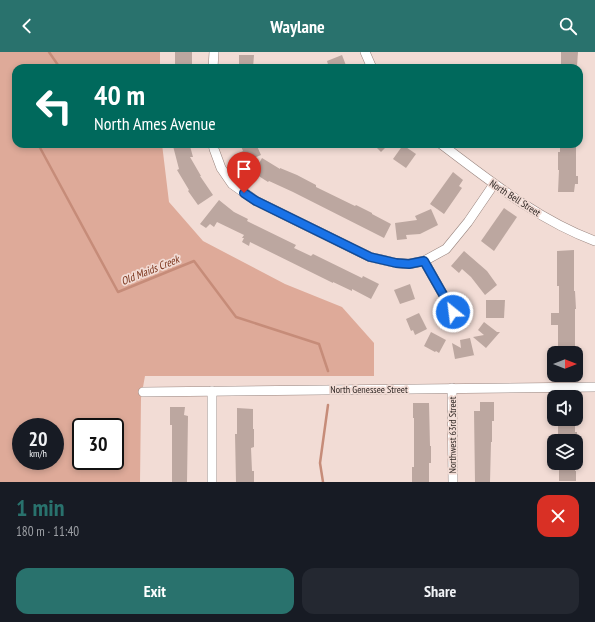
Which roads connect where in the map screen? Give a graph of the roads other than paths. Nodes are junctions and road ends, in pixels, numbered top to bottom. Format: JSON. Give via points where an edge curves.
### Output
{"nodes":[{"id":1,"x":214,"y":52,"type":"edge"},
{"id":2,"x":365,"y":52,"type":"edge"},
{"id":3,"x":213,"y":64,"type":"edge"},
{"id":4,"x":370,"y":64,"type":"edge"},
{"id":5,"x":214,"y":148,"type":"edge"},
{"id":6,"x":446,"y":148,"type":"edge"},
{"id":7,"x":494,"y":184,"type":"junction"},
{"id":8,"x":595,"y":240,"type":"edge"},
{"id":9,"x":424,"y":261,"type":"junction"},
{"id":10,"x":453,"y":312,"type":"dead end"},
{"id":11,"x":595,"y":387,"type":"edge"},
{"id":12,"x":452,"y":388,"type":"junction"},
{"id":13,"x":212,"y":391,"type":"junction"},
{"id":14,"x":143,"y":392,"type":"dead end"},
{"id":15,"x":212,"y":482,"type":"edge"},
{"id":16,"x":453,"y":482,"type":"edge"}],
"edges":[{"from":1,"to":3,"type":"street"},
{"from":2,"to":4,"type":"street"},
{"from":5,"to":9,"type":"street","via":[[221,168],[232,184],[256,201],[370,257],[409,264]]},
{"from":6,"to":7,"type":"street","name":"North Bell Street"},
{"from":7,"to":8,"type":"street","name":"North Bell Street","via":[[549,220]]},
{"from":7,"to":9,"type":"street","via":[[446,249]]},
{"from":9,"to":10,"type":"street"},
{"from":11,"to":12,"type":"street","name":"North Genessee Street"},
{"from":12,"to":13,"type":"street","name":"North Genessee Street"},
{"from":12,"to":16,"type":"street","name":"Northwest 63rd Street"},
{"from":13,"to":14,"type":"street","name":"North Genessee Street"},
{"from":13,"to":15,"type":"street"}]}
